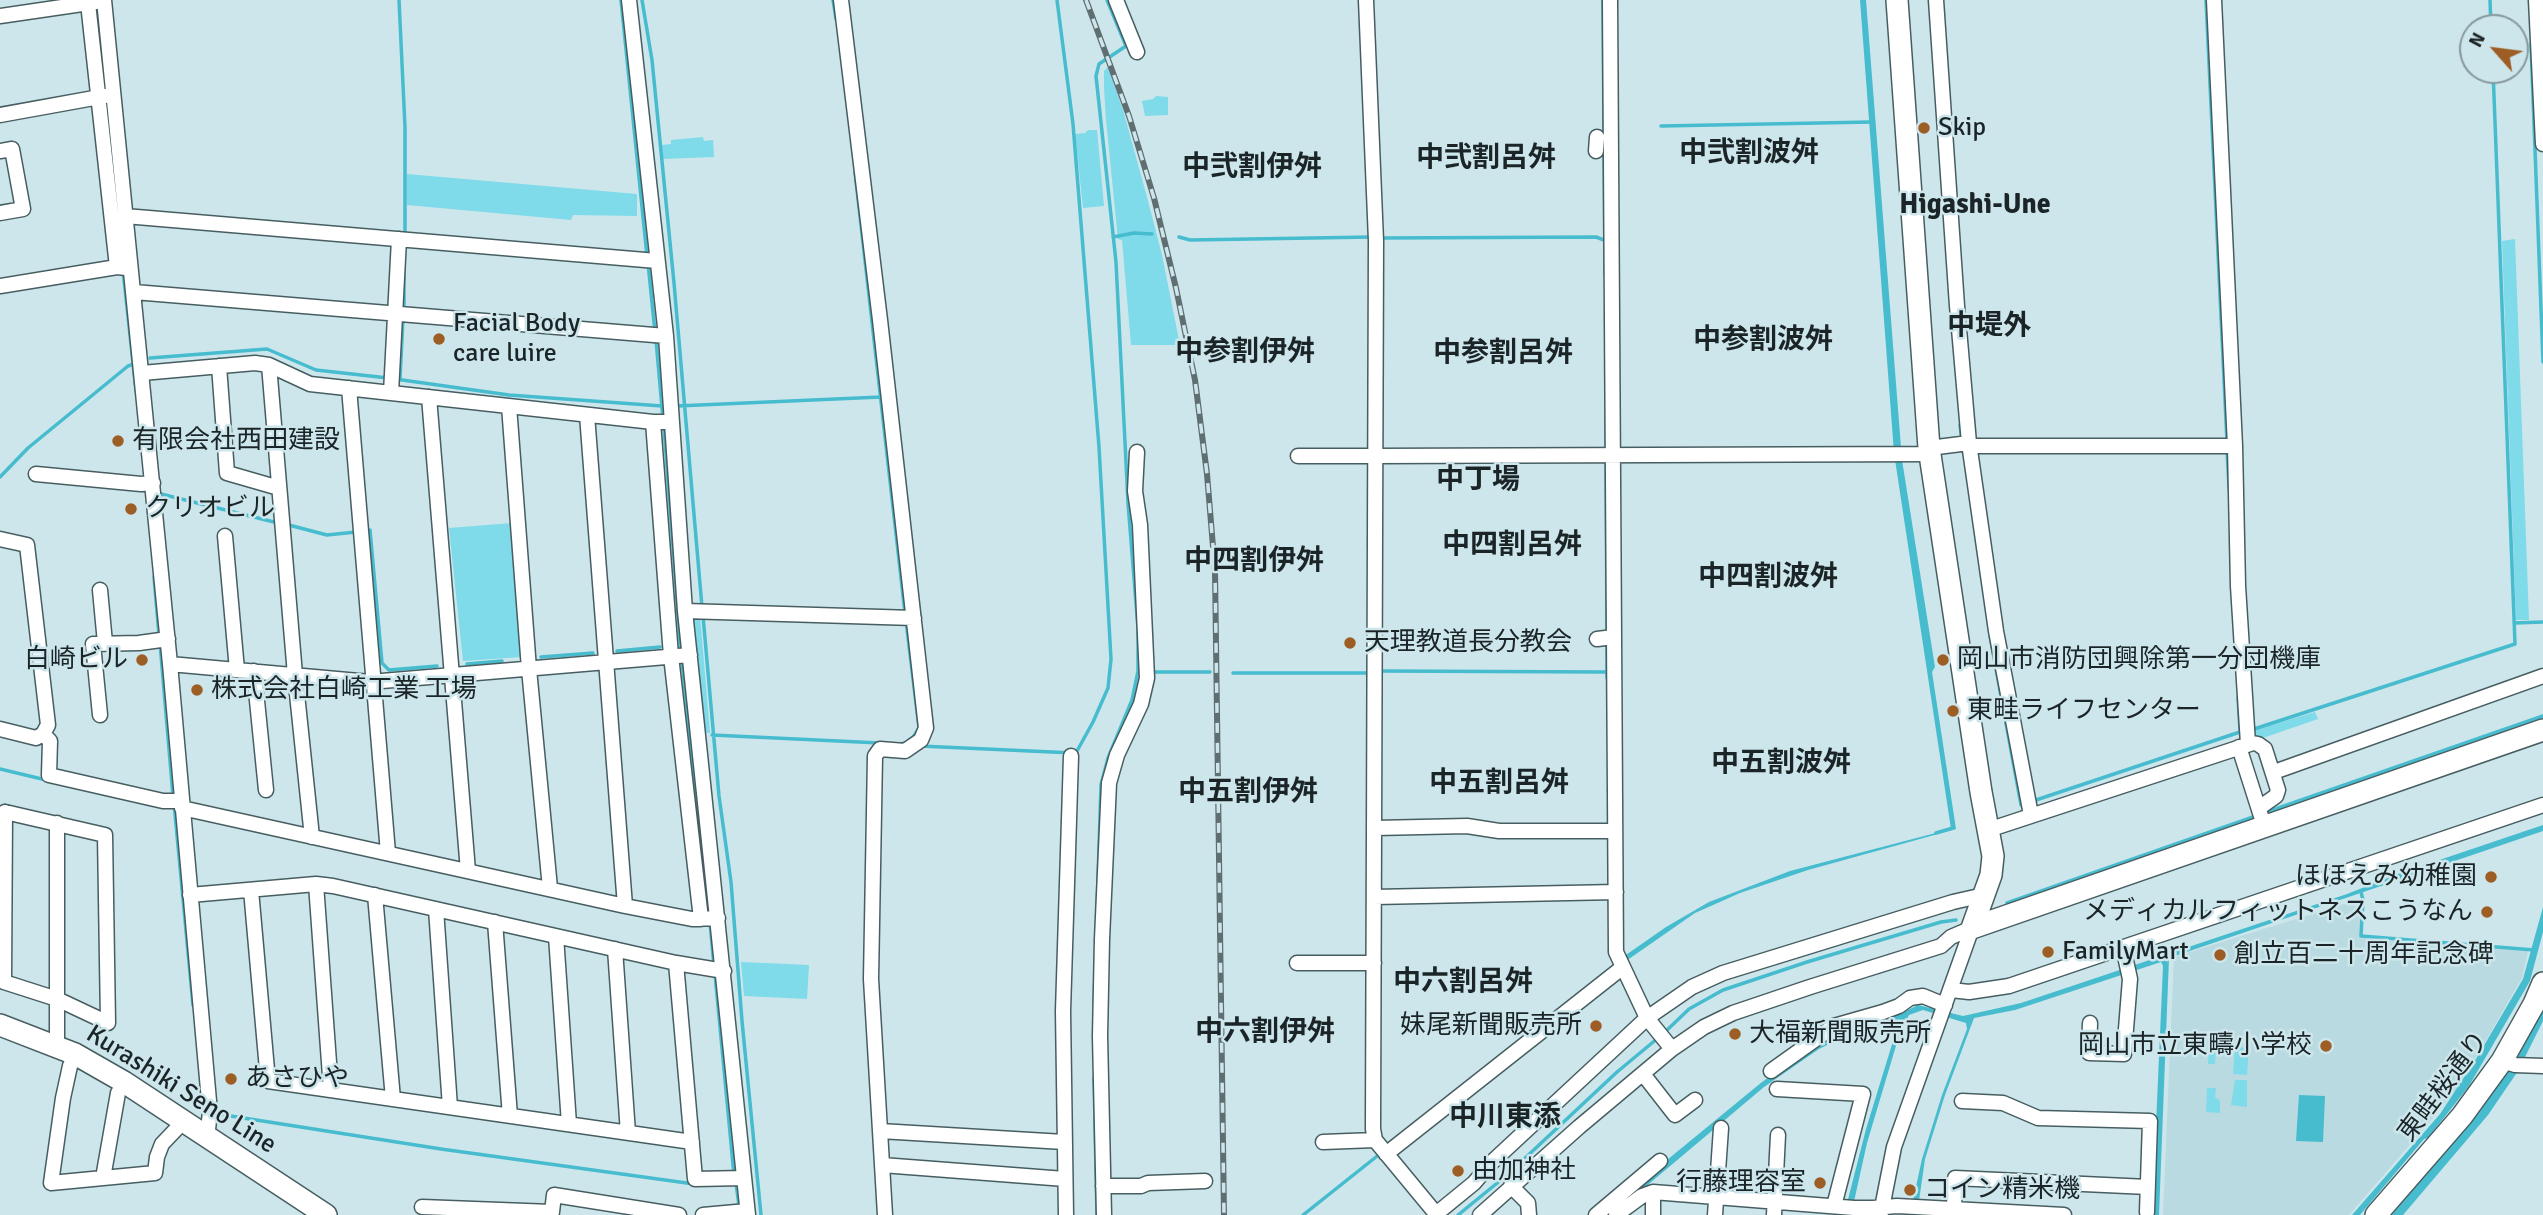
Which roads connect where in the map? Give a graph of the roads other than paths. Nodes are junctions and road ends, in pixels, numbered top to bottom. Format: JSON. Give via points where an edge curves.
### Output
{"nodes":[{"id":1,"x":629,"y":0,"type":"edge"},
{"id":2,"x":841,"y":0,"type":"edge"},
{"id":3,"x":1116,"y":0,"type":"edge"},
{"id":4,"x":1366,"y":0,"type":"edge"},
{"id":5,"x":1610,"y":0,"type":"edge"},
{"id":6,"x":1897,"y":0,"type":"edge"},
{"id":7,"x":1936,"y":0,"type":"edge"},
{"id":8,"x":2214,"y":0,"type":"edge"},
{"id":9,"x":2536,"y":0,"type":"edge"},
{"id":10,"x":97,"y":2,"type":"edge"},
{"id":11,"x":0,"y":16,"type":"edge"},
{"id":12,"x":1137,"y":52,"type":"dead end"},
{"id":13,"x":104,"y":97,"type":"junction"},
{"id":14,"x":0,"y":115,"type":"edge"},
{"id":15,"x":2543,"y":144,"type":"edge"},
{"id":16,"x":0,"y":151,"type":"edge"},
{"id":17,"x":0,"y":213,"type":"edge"},
{"id":18,"x":125,"y":216,"type":"junction"},
{"id":19,"x":403,"y":239,"type":"junction"},
{"id":20,"x":651,"y":261,"type":"junction"},
{"id":21,"x":123,"y":268,"type":"junction"},
{"id":22,"x":0,"y":286,"type":"edge"},
{"id":23,"x":134,"y":292,"type":"junction"},
{"id":24,"x":400,"y":314,"type":"junction"},
{"id":25,"x":659,"y":335,"type":"junction"},
{"id":26,"x":269,"y":365,"type":"junction"},
{"id":27,"x":219,"y":366,"type":"junction"},
{"id":28,"x":142,"y":373,"type":"junction"},
{"id":29,"x":392,"y":384,"type":"junction"},
{"id":30,"x":349,"y":388,"type":"junction"},
{"id":31,"x":429,"y":397,"type":"junction"},
{"id":32,"x":509,"y":406,"type":"junction"},
{"id":33,"x":587,"y":415,"type":"junction"},
{"id":34,"x":663,"y":422,"type":"junction"},
{"id":35,"x":1966,"y":444,"type":"junction"},
{"id":36,"x":2230,"y":447,"type":"junction"},
{"id":37,"x":1930,"y":451,"type":"junction"},
{"id":38,"x":1137,"y":452,"type":"dead end"},
{"id":39,"x":1298,"y":456,"type":"dead end"},
{"id":40,"x":1371,"y":456,"type":"junction"},
{"id":41,"x":1608,"y":456,"type":"junction"},
{"id":42,"x":36,"y":474,"type":"dead end"},
{"id":43,"x":148,"y":483,"type":"junction"},
{"id":44,"x":279,"y":488,"type":"junction"},
{"id":45,"x":225,"y":536,"type":"dead end"},
{"id":46,"x":0,"y":539,"type":"edge"},
{"id":47,"x":100,"y":590,"type":"dead end"},
{"id":48,"x":685,"y":611,"type":"junction"},
{"id":49,"x":907,"y":618,"type":"junction"},
{"id":50,"x":162,"y":640,"type":"junction"},
{"id":51,"x":105,"y":643,"type":"junction"},
{"id":52,"x":681,"y":655,"type":"junction"},
{"id":53,"x":607,"y":662,"type":"junction"},
{"id":54,"x":170,"y":664,"type":"junction"},
{"id":55,"x":529,"y":669,"type":"junction"},
{"id":56,"x":237,"y":670,"type":"junction"},
{"id":57,"x":254,"y":671,"type":"junction"},
{"id":58,"x":295,"y":675,"type":"junction"},
{"id":59,"x":452,"y":675,"type":"junction"},
{"id":60,"x":2543,"y":676,"type":"edge"},
{"id":61,"x":376,"y":682,"type":"junction"},
{"id":62,"x":100,"y":715,"type":"dead end"},
{"id":63,"x":0,"y":730,"type":"edge"},
{"id":64,"x":2543,"y":730,"type":"edge"},
{"id":65,"x":43,"y":734,"type":"junction"},
{"id":66,"x":2246,"y":738,"type":"junction"},
{"id":67,"x":1072,"y":756,"type":"dead end"},
{"id":68,"x":2274,"y":772,"type":"junction"},
{"id":69,"x":266,"y":790,"type":"dead end"},
{"id":70,"x":178,"y":803,"type":"junction"},
{"id":71,"x":2543,"y":805,"type":"edge"},
{"id":72,"x":2031,"y":815,"type":"junction"},
{"id":73,"x":2261,"y":816,"type":"junction"},
{"id":74,"x":57,"y":824,"type":"junction"},
{"id":75,"x":1374,"y":828,"type":"junction"},
{"id":76,"x":1988,"y":830,"type":"junction"},
{"id":77,"x":1611,"y":831,"type":"junction"},
{"id":78,"x":312,"y":837,"type":"junction"},
{"id":79,"x":388,"y":853,"type":"junction"},
{"id":80,"x":468,"y":871,"type":"junction"},
{"id":81,"x":316,"y":884,"type":"junction"},
{"id":82,"x":550,"y":888,"type":"junction"},
{"id":83,"x":251,"y":890,"type":"junction"},
{"id":84,"x":1611,"y":892,"type":"junction"},
{"id":85,"x":190,"y":895,"type":"junction"},
{"id":86,"x":375,"y":895,"type":"junction"},
{"id":87,"x":1374,"y":897,"type":"junction"},
{"id":88,"x":1982,"y":900,"type":"junction"},
{"id":89,"x":625,"y":906,"type":"junction"},
{"id":90,"x":436,"y":909,"type":"junction"},
{"id":91,"x":709,"y":918,"type":"junction"},
{"id":92,"x":495,"y":922,"type":"junction"},
{"id":93,"x":1972,"y":928,"type":"junction"},
{"id":94,"x":556,"y":936,"type":"junction"},
{"id":95,"x":1941,"y":946,"type":"junction"},
{"id":96,"x":2123,"y":947,"type":"junction"},
{"id":97,"x":615,"y":949,"type":"junction"},
{"id":98,"x":1962,"y":956,"type":"junction"},
{"id":99,"x":676,"y":963,"type":"junction"},
{"id":100,"x":1297,"y":963,"type":"dead end"},
{"id":101,"x":1371,"y":963,"type":"junction"},
{"id":102,"x":1621,"y":963,"type":"junction"},
{"id":103,"x":717,"y":970,"type":"junction"},
{"id":104,"x":2543,"y":983,"type":"edge"},
{"id":105,"x":1951,"y":990,"type":"junction"},
{"id":106,"x":57,"y":999,"type":"junction"},
{"id":107,"x":1945,"y":1005,"type":"junction"},
{"id":108,"x":1647,"y":1018,"type":"junction"},
{"id":109,"x":2090,"y":1023,"type":"dead end"},
{"id":110,"x":0,"y":1025,"type":"edge"},
{"id":111,"x":1665,"y":1040,"type":"junction"},
{"id":112,"x":69,"y":1056,"type":"junction"},
{"id":113,"x":2513,"y":1064,"type":"junction"},
{"id":114,"x":2543,"y":1066,"type":"edge"},
{"id":115,"x":1771,"y":1071,"type":"dead end"},
{"id":116,"x":1643,"y":1073,"type":"junction"},
{"id":117,"x":121,"y":1086,"type":"junction"},
{"id":118,"x":1777,"y":1089,"type":"dead end"},
{"id":119,"x":331,"y":1090,"type":"junction"},
{"id":120,"x":393,"y":1099,"type":"junction"},
{"id":121,"x":1695,"y":1100,"type":"dead end"},
{"id":122,"x":1962,"y":1101,"type":"dead end"},
{"id":123,"x":450,"y":1107,"type":"junction"},
{"id":124,"x":510,"y":1116,"type":"junction"},
{"id":125,"x":183,"y":1122,"type":"junction"},
{"id":126,"x":569,"y":1124,"type":"junction"},
{"id":127,"x":1721,"y":1128,"type":"dead end"},
{"id":128,"x":880,"y":1132,"type":"junction"},
{"id":129,"x":628,"y":1133,"type":"junction"},
{"id":130,"x":1778,"y":1135,"type":"dead end"},
{"id":131,"x":207,"y":1138,"type":"junction"},
{"id":132,"x":692,"y":1142,"type":"junction"},
{"id":133,"x":1064,"y":1142,"type":"junction"},
{"id":134,"x":1323,"y":1142,"type":"dead end"},
{"id":135,"x":1378,"y":1146,"type":"junction"},
{"id":136,"x":1660,"y":1161,"type":"dead end"},
{"id":137,"x":882,"y":1165,"type":"junction"},
{"id":138,"x":103,"y":1178,"type":"junction"},
{"id":139,"x":738,"y":1178,"type":"junction"},
{"id":140,"x":1065,"y":1179,"type":"junction"},
{"id":141,"x":1205,"y":1181,"type":"dead end"},
{"id":142,"x":1103,"y":1186,"type":"junction"},
{"id":143,"x":1511,"y":1186,"type":"junction"},
{"id":144,"x":2148,"y":1187,"type":"junction"},
{"id":145,"x":1634,"y":1191,"type":"junction"},
{"id":146,"x":1653,"y":1192,"type":"junction"},
{"id":147,"x":1715,"y":1197,"type":"junction"},
{"id":148,"x":422,"y":1206,"type":"dead end"},
{"id":149,"x":1844,"y":1207,"type":"junction"},
{"id":150,"x":589,"y":1208,"type":"edge"},
{"id":151,"x":1774,"y":1208,"type":"edge"},
{"id":152,"x":1954,"y":1209,"type":"junction"},
{"id":153,"x":446,"y":1211,"type":"edge"},
{"id":154,"x":1882,"y":1211,"type":"edge"},
{"id":155,"x":743,"y":1212,"type":"edge"},
{"id":156,"x":1436,"y":1214,"type":"edge"},
{"id":157,"x":2043,"y":1214,"type":"edge"},
{"id":158,"x":2146,"y":1214,"type":"edge"},
{"id":159,"x":326,"y":1215,"type":"edge"},
{"id":160,"x":679,"y":1215,"type":"edge"},
{"id":161,"x":703,"y":1215,"type":"edge"},
{"id":162,"x":885,"y":1215,"type":"edge"},
{"id":163,"x":1066,"y":1215,"type":"edge"},
{"id":164,"x":1104,"y":1215,"type":"edge"},
{"id":165,"x":1480,"y":1215,"type":"edge"},
{"id":166,"x":1529,"y":1215,"type":"edge"},
{"id":167,"x":1596,"y":1215,"type":"edge"},
{"id":168,"x":1616,"y":1215,"type":"edge"},
{"id":169,"x":1653,"y":1215,"type":"edge"},
{"id":170,"x":1715,"y":1215,"type":"edge"},
{"id":171,"x":2064,"y":1215,"type":"edge"},
{"id":172,"x":2376,"y":1215,"type":"edge"}],
"edges":[{"from":1,"to":20,"type":"street"},
{"from":2,"to":49,"type":"street","via":[[879,307]]},
{"from":3,"to":12,"type":"street"},
{"from":4,"to":40,"type":"street","via":[[1376,237]]},
{"from":5,"to":41,"type":"street","via":[[1601,140]]},
{"from":6,"to":37,"type":"street"},
{"from":7,"to":35,"type":"street"},
{"from":8,"to":36,"type":"street"},
{"from":9,"to":15,"type":"street"},
{"from":10,"to":11,"type":"street"},
{"from":10,"to":13,"type":"street"},
{"from":13,"to":14,"type":"street"},
{"from":13,"to":18,"type":"street"},
{"from":13,"to":21,"type":"street"},
{"from":16,"to":17,"type":"street","via":[[12,149],[23,209]]},
{"from":18,"to":19,"type":"street"},
{"from":18,"to":21,"type":"street"},
{"from":19,"to":20,"type":"street"},
{"from":19,"to":24,"type":"street"},
{"from":20,"to":25,"type":"street"},
{"from":21,"to":22,"type":"street"},
{"from":21,"to":23,"type":"street"},
{"from":23,"to":24,"type":"street"},
{"from":23,"to":28,"type":"street"},
{"from":24,"to":25,"type":"street"},
{"from":24,"to":29,"type":"street"},
{"from":25,"to":34,"type":"street"},
{"from":26,"to":27,"type":"street"},
{"from":26,"to":30,"type":"street","via":[[310,384]]},
{"from":26,"to":44,"type":"street"},
{"from":27,"to":28,"type":"street"},
{"from":27,"to":44,"type":"street","via":[[227,473]]},
{"from":28,"to":43,"type":"street"},
{"from":29,"to":30,"type":"street"},
{"from":29,"to":31,"type":"street"},
{"from":30,"to":61,"type":"street"},
{"from":31,"to":32,"type":"street"},
{"from":31,"to":59,"type":"street"},
{"from":32,"to":33,"type":"street"},
{"from":32,"to":55,"type":"street"},
{"from":33,"to":34,"type":"street"},
{"from":33,"to":53,"type":"street"},
{"from":34,"to":48,"type":"street"},
{"from":34,"to":52,"type":"street"},
{"from":35,"to":36,"type":"street"},
{"from":35,"to":37,"type":"street"},
{"from":35,"to":72,"type":"street"},
{"from":36,"to":66,"type":"street"},
{"from":37,"to":41,"type":"street","via":[[1898,455]]},
{"from":37,"to":76,"type":"street"},
{"from":38,"to":142,"type":"street","via":[[1135,491],[1147,678],[1109,783],[1101,939]]},
{"from":39,"to":40,"type":"street"},
{"from":40,"to":41,"type":"street"},
{"from":40,"to":75,"type":"street"},
{"from":41,"to":77,"type":"street"},
{"from":42,"to":43,"type":"street"},
{"from":43,"to":50,"type":"street"},
{"from":44,"to":58,"type":"street"},
{"from":45,"to":56,"type":"street"},
{"from":46,"to":65,"type":"street","via":[[27,545],[48,725]]},
{"from":47,"to":51,"type":"street"},
{"from":48,"to":49,"type":"street"},
{"from":48,"to":52,"type":"street"},
{"from":49,"to":128,"type":"street","via":[[926,728],[921,740],[905,751],[880,749],[875,756],[872,979]]},
{"from":50,"to":51,"type":"street"},
{"from":50,"to":54,"type":"street"},
{"from":51,"to":62,"type":"street","via":[[93,644]]},
{"from":52,"to":53,"type":"street"},
{"from":52,"to":91,"type":"street"},
{"from":53,"to":55,"type":"street"},
{"from":53,"to":89,"type":"street"},
{"from":54,"to":56,"type":"street"},
{"from":54,"to":70,"type":"street"},
{"from":55,"to":59,"type":"street"},
{"from":55,"to":82,"type":"street"},
{"from":56,"to":57,"type":"street"},
{"from":57,"to":58,"type":"street"},
{"from":57,"to":69,"type":"street"},
{"from":58,"to":61,"type":"street"},
{"from":58,"to":78,"type":"street"},
{"from":59,"to":61,"type":"street"},
{"from":59,"to":80,"type":"street"},
{"from":60,"to":68,"type":"street"},
{"from":61,"to":79,"type":"street"},
{"from":63,"to":65,"type":"street","via":[[36,738]]},
{"from":64,"to":73,"type":"street"},
{"from":65,"to":70,"type":"street","via":[[50,741],[49,775]]},
{"from":66,"to":68,"type":"street","via":[[2265,749]]},
{"from":66,"to":72,"type":"street"},
{"from":66,"to":73,"type":"street"},
{"from":67,"to":133,"type":"street","via":[[1066,854]]},
{"from":68,"to":73,"type":"street","via":[[2278,790]]},
{"from":70,"to":78,"type":"street"},
{"from":70,"to":85,"type":"street"},
{"from":71,"to":96,"type":"street"},
{"from":72,"to":76,"type":"street"},
{"from":73,"to":93,"type":"street"},
{"from":74,"to":106,"type":"street"},
{"from":74,"to":106,"type":"street","via":[[5,812],[4,982]]},
{"from":74,"to":106,"type":"street","via":[[105,835],[108,1023]]},
{"from":75,"to":77,"type":"street"},
{"from":75,"to":87,"type":"street"},
{"from":76,"to":88,"type":"street","via":[[1993,866]]},
{"from":77,"to":84,"type":"street"},
{"from":78,"to":79,"type":"street"},
{"from":79,"to":80,"type":"street"},
{"from":80,"to":82,"type":"street"},
{"from":81,"to":83,"type":"street"},
{"from":81,"to":86,"type":"street"},
{"from":81,"to":119,"type":"street"},
{"from":82,"to":89,"type":"street"},
{"from":83,"to":85,"type":"street"},
{"from":83,"to":119,"type":"street","via":[[268,1081]]},
{"from":84,"to":87,"type":"street"},
{"from":84,"to":102,"type":"street"},
{"from":85,"to":131,"type":"street","via":[[210,1112]]},
{"from":86,"to":90,"type":"street"},
{"from":86,"to":120,"type":"street"},
{"from":87,"to":101,"type":"street"},
{"from":88,"to":93,"type":"street"},
{"from":88,"to":108,"type":"street","via":[[1953,902],[1723,974],[1692,987]]},
{"from":89,"to":91,"type":"street"},
{"from":90,"to":92,"type":"street"},
{"from":90,"to":123,"type":"street"},
{"from":91,"to":103,"type":"street"},
{"from":92,"to":94,"type":"street"},
{"from":92,"to":124,"type":"street"},
{"from":93,"to":95,"type":"street"},
{"from":93,"to":98,"type":"street"},
{"from":94,"to":97,"type":"street"},
{"from":94,"to":126,"type":"street"},
{"from":95,"to":98,"type":"street","via":[[1951,945]]},
{"from":95,"to":111,"type":"street","via":[[1733,1013]]},
{"from":96,"to":105,"type":"street","via":[[2009,986]]},
{"from":96,"to":109,"type":"street","via":[[2128,1019],[2124,1054],[2089,1053]]},
{"from":97,"to":99,"type":"street"},
{"from":97,"to":129,"type":"street"},
{"from":98,"to":105,"type":"street"},
{"from":99,"to":103,"type":"street"},
{"from":99,"to":132,"type":"street"},
{"from":100,"to":101,"type":"street"},
{"from":101,"to":135,"type":"street","via":[[1373,1129]]},
{"from":102,"to":108,"type":"street"},
{"from":102,"to":135,"type":"street"},
{"from":103,"to":139,"type":"street"},
{"from":104,"to":113,"type":"street","name":"東畦桜通り"},
{"from":105,"to":107,"type":"street"},
{"from":106,"to":112,"type":"street"},
{"from":107,"to":115,"type":"street","via":[[1923,996],[1910,998],[1883,1012],[1834,1026]]},
{"from":107,"to":154,"type":"street","via":[[1894,1147]]},
{"from":108,"to":111,"type":"street"},
{"from":108,"to":156,"type":"street"},
{"from":110,"to":112,"type":"street","name":"Kurashiki Seno Line"},
{"from":111,"to":116,"type":"street"},
{"from":112,"to":117,"type":"street","name":"Kurashiki Seno Line"},
{"from":112,"to":138,"type":"street","via":[[51,1183]]},
{"from":113,"to":114,"type":"street"},
{"from":113,"to":172,"type":"street","name":"東畦桜通り"},
{"from":116,"to":121,"type":"street","via":[[1675,1115]]},
{"from":116,"to":143,"type":"street"},
{"from":117,"to":125,"type":"street","name":"Kurashiki Seno Line"},
{"from":117,"to":138,"type":"street"},
{"from":118,"to":149,"type":"street","via":[[1863,1094]]},
{"from":119,"to":120,"type":"street"},
{"from":120,"to":123,"type":"street"},
{"from":122,"to":144,"type":"street","via":[[2003,1103],[2038,1118],[2150,1121]]},
{"from":123,"to":124,"type":"street"},
{"from":124,"to":126,"type":"street"},
{"from":125,"to":131,"type":"street","name":"Kurashiki Seno Line"},
{"from":125,"to":138,"type":"street","via":[[162,1144],[155,1173]]},
{"from":126,"to":129,"type":"street"},
{"from":127,"to":147,"type":"street"},
{"from":128,"to":133,"type":"street"},
{"from":128,"to":137,"type":"street"},
{"from":129,"to":132,"type":"street"},
{"from":130,"to":151,"type":"street"},
{"from":131,"to":159,"type":"street","name":"Kurashiki Seno Line"},
{"from":132,"to":139,"type":"street","via":[[695,1180]]},
{"from":133,"to":140,"type":"street"},
{"from":134,"to":135,"type":"street"},
{"from":135,"to":156,"type":"street"},
{"from":136,"to":145,"type":"street"},
{"from":137,"to":140,"type":"street"},
{"from":137,"to":162,"type":"street"},
{"from":139,"to":155,"type":"street"},
{"from":140,"to":163,"type":"street"},
{"from":141,"to":142,"type":"street"},
{"from":142,"to":164,"type":"street"},
{"from":143,"to":165,"type":"street"},
{"from":143,"to":166,"type":"street","via":[[1528,1203]]},
{"from":144,"to":152,"type":"street","via":[[1955,1178]]},
{"from":144,"to":158,"type":"street"},
{"from":145,"to":146,"type":"street"},
{"from":145,"to":167,"type":"street"},
{"from":145,"to":168,"type":"street"},
{"from":146,"to":147,"type":"street"},
{"from":146,"to":169,"type":"street"},
{"from":147,"to":151,"type":"street"},
{"from":147,"to":170,"type":"street"},
{"from":148,"to":153,"type":"street"},
{"from":149,"to":151,"type":"street"},
{"from":149,"to":154,"type":"street"},
{"from":150,"to":153,"type":"street","via":[[554,1195],[552,1212]]},
{"from":150,"to":160,"type":"street"},
{"from":152,"to":154,"type":"street"},
{"from":152,"to":157,"type":"street"},
{"from":155,"to":161,"type":"street"},
{"from":157,"to":171,"type":"street"}]}
